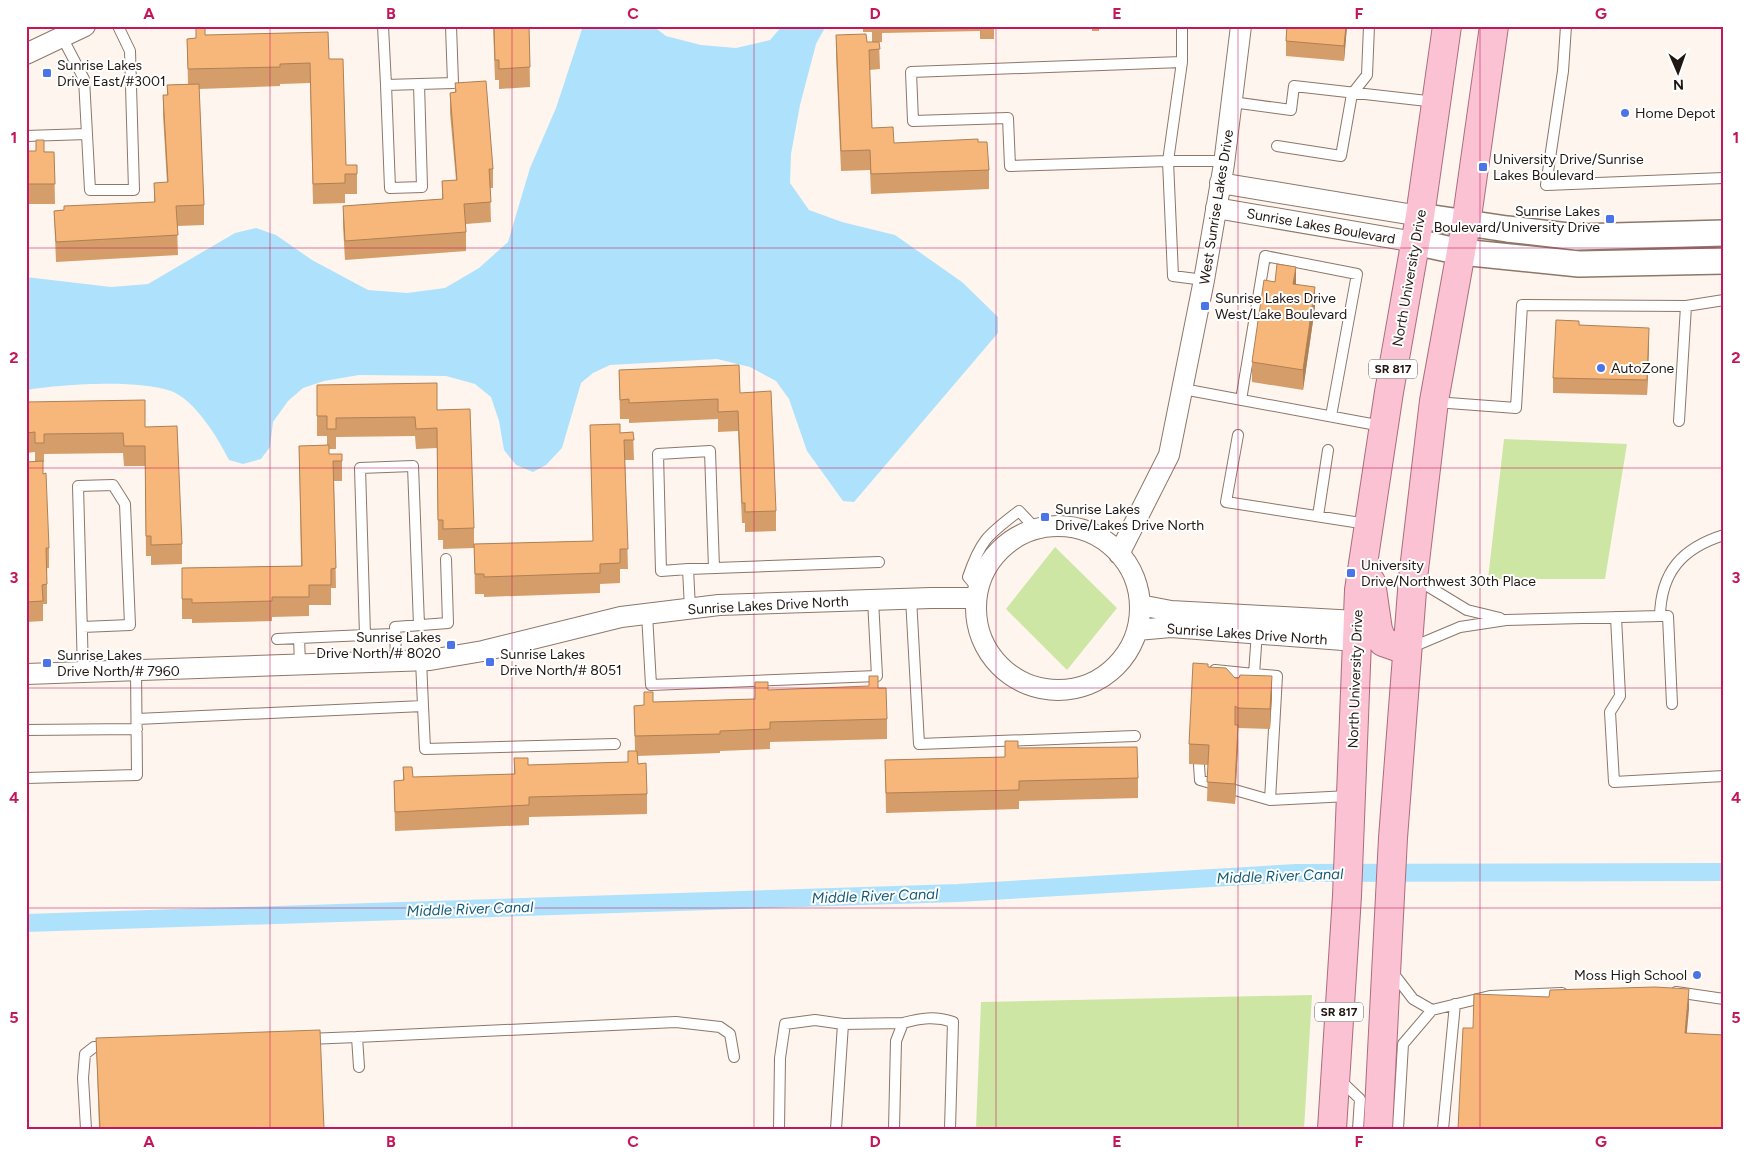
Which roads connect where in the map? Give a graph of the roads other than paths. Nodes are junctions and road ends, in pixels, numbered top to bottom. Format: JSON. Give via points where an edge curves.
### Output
{"nodes":[{"id":1,"x":85,"y":26,"type":"edge"},
{"id":2,"x":118,"y":26,"type":"edge"},
{"id":3,"x":383,"y":26,"type":"edge"},
{"id":4,"x":451,"y":26,"type":"edge"},
{"id":5,"x":1182,"y":26,"type":"edge"},
{"id":6,"x":1241,"y":26,"type":"edge"},
{"id":7,"x":1370,"y":26,"type":"edge"},
{"id":8,"x":1447,"y":26,"type":"edge"},
{"id":9,"x":1494,"y":26,"type":"edge"},
{"id":10,"x":1566,"y":26,"type":"edge"},
{"id":11,"x":62,"y":37,"type":"junction"},
{"id":12,"x":26,"y":54,"type":"edge"},
{"id":13,"x":1182,"y":62,"type":"junction"},
{"id":14,"x":419,"y":84,"type":"junction"},
{"id":15,"x":386,"y":85,"type":"junction"},
{"id":16,"x":1352,"y":94,"type":"junction"},
{"id":17,"x":1232,"y":102,"type":"junction"},
{"id":18,"x":1437,"y":102,"type":"junction"},
{"id":19,"x":87,"y":134,"type":"junction"},
{"id":20,"x":26,"y":136,"type":"edge"},
{"id":21,"x":1277,"y":146,"type":"dead end"},
{"id":22,"x":1168,"y":161,"type":"junction"},
{"id":23,"x":1222,"y":173,"type":"junction"},
{"id":24,"x":1724,"y":178,"type":"edge"},
{"id":25,"x":1216,"y":208,"type":"junction"},
{"id":26,"x":1466,"y":224,"type":"junction"},
{"id":27,"x":1418,"y":229,"type":"junction"},
{"id":28,"x":1724,"y":233,"type":"edge"},
{"id":29,"x":1461,"y":252,"type":"junction"},
{"id":30,"x":1724,"y":261,"type":"edge"},
{"id":31,"x":1204,"y":280,"type":"junction"},
{"id":32,"x":1724,"y":300,"type":"edge"},
{"id":33,"x":1686,"y":306,"type":"junction"},
{"id":34,"x":1183,"y":389,"type":"junction"},
{"id":35,"x":1241,"y":400,"type":"junction"},
{"id":36,"x":1434,"y":401,"type":"junction"},
{"id":37,"x":1330,"y":416,"type":"junction"},
{"id":38,"x":1679,"y":421,"type":"dead end"},
{"id":39,"x":1383,"y":426,"type":"junction"},
{"id":40,"x":1238,"y":435,"type":"dead end"},
{"id":41,"x":1328,"y":450,"type":"dead end"},
{"id":42,"x":1318,"y":516,"type":"junction"},
{"id":43,"x":1367,"y":534,"type":"junction"},
{"id":44,"x":1724,"y":535,"type":"edge"},
{"id":45,"x":1120,"y":554,"type":"junction"},
{"id":46,"x":446,"y":559,"type":"dead end"},
{"id":47,"x":879,"y":562,"type":"dead end"},
{"id":48,"x":714,"y":568,"type":"junction"},
{"id":49,"x":688,"y":569,"type":"junction"},
{"id":50,"x":1413,"y":578,"type":"junction"},
{"id":51,"x":977,"y":594,"type":"junction"},
{"id":52,"x":910,"y":598,"type":"junction"},
{"id":53,"x":873,"y":600,"type":"junction"},
{"id":54,"x":1140,"y":605,"type":"junction"},
{"id":55,"x":690,"y":608,"type":"junction"},
{"id":56,"x":647,"y":614,"type":"junction"},
{"id":57,"x":1660,"y":616,"type":"junction"},
{"id":58,"x":1616,"y":617,"type":"junction"},
{"id":59,"x":1506,"y":620,"type":"junction"},
{"id":60,"x":419,"y":625,"type":"junction"},
{"id":61,"x":82,"y":628,"type":"junction"},
{"id":62,"x":1137,"y":630,"type":"junction"},
{"id":63,"x":1356,"y":631,"type":"junction"},
{"id":64,"x":1257,"y":632,"type":"junction"},
{"id":65,"x":395,"y":634,"type":"junction"},
{"id":66,"x":365,"y":635,"type":"junction"},
{"id":67,"x":299,"y":638,"type":"junction"},
{"id":68,"x":277,"y":639,"type":"dead end"},
{"id":69,"x":1406,"y":650,"type":"junction"},
{"id":70,"x":421,"y":660,"type":"junction"},
{"id":71,"x":396,"y":661,"type":"junction"},
{"id":72,"x":300,"y":664,"type":"junction"},
{"id":73,"x":136,"y":670,"type":"junction"},
{"id":74,"x":1204,"y":670,"type":"edge"},
{"id":75,"x":83,"y":672,"type":"junction"},
{"id":76,"x":26,"y":674,"type":"edge"},
{"id":77,"x":1254,"y":674,"type":"junction"},
{"id":78,"x":1672,"y":704,"type":"dead end"},
{"id":79,"x":423,"y":706,"type":"junction"},
{"id":80,"x":137,"y":724,"type":"junction"},
{"id":81,"x":26,"y":730,"type":"edge"},
{"id":82,"x":1135,"y":736,"type":"dead end"},
{"id":83,"x":615,"y":744,"type":"dead end"},
{"id":84,"x":1199,"y":765,"type":"dead end"},
{"id":85,"x":1724,"y":776,"type":"edge"},
{"id":86,"x":26,"y":778,"type":"edge"},
{"id":87,"x":1350,"y":796,"type":"junction"},
{"id":88,"x":1270,"y":800,"type":"junction"},
{"id":89,"x":1386,"y":959,"type":"junction"},
{"id":90,"x":1663,"y":990,"type":"edge"},
{"id":91,"x":1576,"y":993,"type":"edge"},
{"id":92,"x":1724,"y":999,"type":"edge"},
{"id":93,"x":1455,"y":1004,"type":"junction"},
{"id":94,"x":1432,"y":1010,"type":"junction"},
{"id":95,"x":903,"y":1023,"type":"junction"},
{"id":96,"x":843,"y":1024,"type":"junction"},
{"id":97,"x":357,"y":1036,"type":"junction"},
{"id":98,"x":123,"y":1046,"type":"edge"},
{"id":99,"x":303,"y":1050,"type":"edge"},
{"id":100,"x":734,"y":1058,"type":"dead end"},
{"id":101,"x":359,"y":1067,"type":"dead end"},
{"id":102,"x":1336,"y":1075,"type":"junction"},
{"id":103,"x":86,"y":1129,"type":"edge"},
{"id":104,"x":779,"y":1129,"type":"edge"},
{"id":105,"x":836,"y":1129,"type":"edge"},
{"id":106,"x":894,"y":1129,"type":"edge"},
{"id":107,"x":950,"y":1129,"type":"edge"},
{"id":108,"x":1332,"y":1129,"type":"edge"},
{"id":109,"x":1358,"y":1129,"type":"edge"},
{"id":110,"x":1378,"y":1129,"type":"edge"},
{"id":111,"x":1398,"y":1129,"type":"edge"},
{"id":112,"x":1443,"y":1129,"type":"edge"}],
"edges":[{"from":1,"to":11,"type":"street"},
{"from":2,"to":19,"type":"lane","via":[[130,50],[134,190],[90,190]]},
{"from":3,"to":15,"type":"lane"},
{"from":4,"to":14,"type":"lane","via":[[453,83]]},
{"from":5,"to":13,"type":"lane"},
{"from":6,"to":17,"type":"street","name":"West Sunrise Lakes Drive"},
{"from":7,"to":16,"type":"lane","via":[[1367,75]]},
{"from":8,"to":18,"type":"main road","name":"North University Drive","number":"SR 817"},
{"from":9,"to":26,"type":"main road","number":"SR 817"},
{"from":10,"to":24,"type":"lane","via":[[1563,72],[1546,185]]},
{"from":11,"to":12,"type":"street"},
{"from":11,"to":19,"type":"lane","via":[[84,79]]},
{"from":13,"to":22,"type":"lane"},
{"from":13,"to":22,"type":"lane","via":[[911,72],[913,121],[1008,118],[1010,166]]},
{"from":14,"to":15,"type":"lane"},
{"from":14,"to":15,"type":"lane","via":[[422,187],[390,188]]},
{"from":16,"to":17,"type":"lane","via":[[1294,86],[1291,110]]},
{"from":16,"to":18,"type":"lane"},
{"from":16,"to":21,"type":"lane","via":[[1341,156]]},
{"from":17,"to":23,"type":"street","name":"West Sunrise Lakes Drive"},
{"from":18,"to":27,"type":"main road","name":"North University Drive","number":"SR 817"},
{"from":19,"to":20,"type":"lane"},
{"from":22,"to":23,"type":"lane","via":[[1214,161]]},
{"from":22,"to":31,"type":"lane","via":[[1172,276]]},
{"from":23,"to":25,"type":"street","name":"West Sunrise Lakes Drive"},
{"from":23,"to":27,"type":"street","name":"Sunrise Lakes Boulevard"},
{"from":25,"to":27,"type":"street","name":"Sunrise Lakes Boulevard"},
{"from":25,"to":31,"type":"street","name":"West Sunrise Lakes Drive"},
{"from":26,"to":27,"type":"street","name":"Sunrise Lakes Boulevard"},
{"from":26,"to":28,"type":"street","name":"Sunrise Lakes Boulevard","via":[[1577,237]]},
{"from":26,"to":29,"type":"main road","number":"SR 817"},
{"from":27,"to":29,"type":"street","name":"Sunrise Lakes Boulevard"},
{"from":27,"to":39,"type":"main road","name":"North University Drive","number":"SR 817"},
{"from":29,"to":30,"type":"street","name":"Sunrise Lakes Boulevard","via":[[1579,264]]},
{"from":29,"to":36,"type":"main road","number":"SR 817"},
{"from":31,"to":34,"type":"street","name":"West Sunrise Lakes Drive"},
{"from":32,"to":33,"type":"lane"},
{"from":33,"to":36,"type":"lane","via":[[1522,305],[1516,408]]},
{"from":33,"to":38,"type":"lane"},
{"from":34,"to":35,"type":"lane"},
{"from":34,"to":45,"type":"street","name":"West Sunrise Lakes Drive","via":[[1169,455]]},
{"from":35,"to":37,"type":"lane"},
{"from":35,"to":37,"type":"lane","via":[[1265,256],[1357,274]]},
{"from":36,"to":50,"type":"main road","number":"SR 817"},
{"from":37,"to":39,"type":"lane"},
{"from":39,"to":43,"type":"main road","name":"North University Drive","number":"SR 817"},
{"from":40,"to":42,"type":"lane","via":[[1226,502]]},
{"from":41,"to":42,"type":"lane"},
{"from":42,"to":43,"type":"lane"},
{"from":43,"to":63,"type":"main road","name":"North University Drive","number":"SR 817"},
{"from":43,"to":69,"type":"main road","via":[[1378,630],[1383,642]]},
{"from":44,"to":57,"type":"lane","via":[[1702,542],[1675,566],[1660,596]]},
{"from":45,"to":51,"type":"street","via":[[1102,539],[1081,530],[1059,526],[1036,529],[1014,538],[996,554],[982,575]]},
{"from":45,"to":54,"type":"street","via":[[1137,586]]},
{"from":46,"to":60,"type":"lane","via":[[448,623]]},
{"from":47,"to":48,"type":"lane"},
{"from":48,"to":49,"type":"lane"},
{"from":48,"to":49,"type":"lane","via":[[710,451],[658,454],[661,571]]},
{"from":49,"to":55,"type":"lane"},
{"from":50,"to":59,"type":"lane","via":[[1468,610]]},
{"from":50,"to":69,"type":"main road","number":"SR 817"},
{"from":51,"to":52,"type":"street","name":"Sunrise Lakes Drive North"},
{"from":51,"to":62,"type":"street","via":[[979,632],[991,656],[1005,671],[1042,689],[1076,688],[1101,678],[1117,665]]},
{"from":52,"to":53,"type":"street","name":"Sunrise Lakes Drive North"},
{"from":52,"to":82,"type":"lane","via":[[920,744]]},
{"from":53,"to":55,"type":"street","name":"Sunrise Lakes Drive North"},
{"from":53,"to":56,"type":"lane","via":[[877,676],[651,685]]},
{"from":54,"to":62,"type":"street"},
{"from":54,"to":63,"type":"street","name":"Sunrise Lakes Drive North"},
{"from":55,"to":56,"type":"street","name":"Sunrise Lakes Drive North"},
{"from":56,"to":70,"type":"street","name":"Sunrise Lakes Drive North","via":[[621,617],[483,651]]},
{"from":57,"to":58,"type":"lane"},
{"from":57,"to":78,"type":"lane","via":[[1668,616]]},
{"from":58,"to":59,"type":"lane"},
{"from":58,"to":85,"type":"lane","via":[[1620,696],[1610,712],[1614,782]]},
{"from":59,"to":69,"type":"lane","via":[[1460,627]]},
{"from":60,"to":65,"type":"lane","via":[[395,627]]},
{"from":60,"to":66,"type":"lane","via":[[413,466],[360,468]]},
{"from":61,"to":61,"type":"lane","via":[[78,486],[113,485],[126,504],[130,626]]},
{"from":61,"to":75,"type":"lane"},
{"from":62,"to":64,"type":"street","name":"Sunrise Lakes Drive North","via":[[1171,627]]},
{"from":63,"to":64,"type":"street","name":"Sunrise Lakes Drive North"},
{"from":63,"to":87,"type":"main road","name":"North University Drive","number":"SR 817"},
{"from":64,"to":77,"type":"lane"},
{"from":65,"to":66,"type":"lane"},
{"from":65,"to":71,"type":"lane"},
{"from":66,"to":67,"type":"lane"},
{"from":67,"to":68,"type":"lane"},
{"from":67,"to":72,"type":"lane"},
{"from":69,"to":89,"type":"main road","number":"SR 817"},
{"from":70,"to":71,"type":"street","name":"Sunrise Lakes Drive North"},
{"from":70,"to":79,"type":"lane"},
{"from":71,"to":72,"type":"street","name":"Sunrise Lakes Drive North"},
{"from":72,"to":73,"type":"street","name":"Sunrise Lakes Drive North"},
{"from":73,"to":75,"type":"street","name":"Sunrise Lakes Drive North"},
{"from":73,"to":80,"type":"lane"},
{"from":74,"to":77,"type":"lane"},
{"from":75,"to":76,"type":"street","name":"Sunrise Lakes Drive North"},
{"from":77,"to":88,"type":"lane","via":[[1277,676]]},
{"from":79,"to":80,"type":"lane"},
{"from":79,"to":83,"type":"lane","via":[[425,749]]},
{"from":80,"to":81,"type":"lane"},
{"from":80,"to":86,"type":"lane","via":[[137,775]]},
{"from":84,"to":88,"type":"lane","via":[[1200,780]]},
{"from":87,"to":88,"type":"lane"},
{"from":87,"to":102,"type":"main road","name":"North University Drive","number":"SR 817"},
{"from":89,"to":94,"type":"lane","via":[[1396,979],[1413,999]]},
{"from":89,"to":110,"type":"main road","number":"SR 817"},
{"from":90,"to":92,"type":"lane"},
{"from":91,"to":93,"type":"lane","via":[[1490,996]]},
{"from":93,"to":94,"type":"lane"},
{"from":93,"to":112,"type":"lane"},
{"from":94,"to":111,"type":"lane","via":[[1403,1044]]},
{"from":95,"to":96,"type":"lane"},
{"from":95,"to":106,"type":"lane","via":[[896,1041]]},
{"from":95,"to":107,"type":"lane","via":[[923,1017],[953,1022]]},
{"from":96,"to":104,"type":"lane","via":[[816,1020],[785,1024],[780,1058]]},
{"from":96,"to":105,"type":"lane"},
{"from":97,"to":99,"type":"lane","via":[[298,1039]]},
{"from":97,"to":100,"type":"lane","via":[[676,1022],[720,1027],[730,1034]]},
{"from":97,"to":101,"type":"lane"},
{"from":98,"to":103,"type":"lane","via":[[94,1047],[85,1054]]},
{"from":102,"to":108,"type":"main road","name":"North University Drive","number":"SR 817"},
{"from":102,"to":109,"type":"lane","via":[[1360,1098]]}]}
